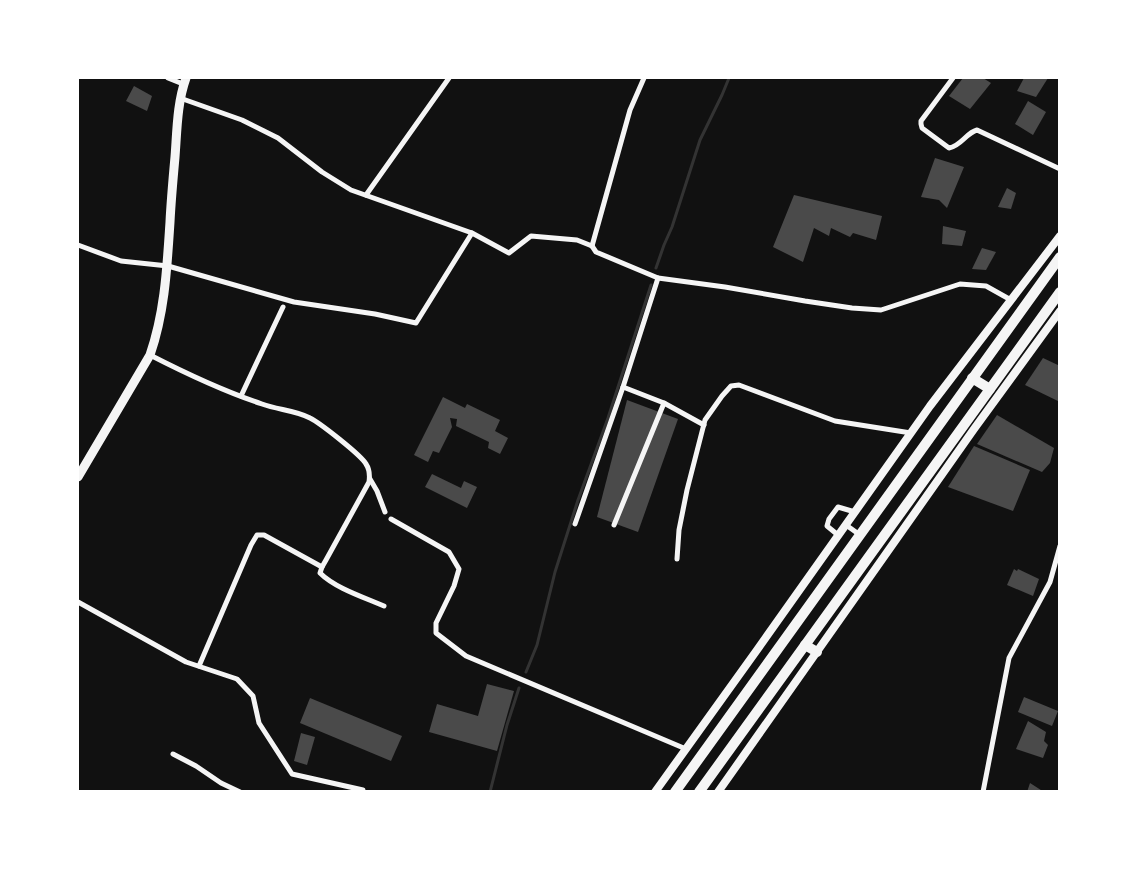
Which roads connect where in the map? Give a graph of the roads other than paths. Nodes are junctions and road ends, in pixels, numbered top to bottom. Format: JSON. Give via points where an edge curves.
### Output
{"nodes":[{"id":1,"x":168,"y":78,"type":"edge"},
{"id":2,"x":449,"y":78,"type":"edge"},
{"id":3,"x":644,"y":78,"type":"edge"},
{"id":4,"x":953,"y":78,"type":"edge"},
{"id":5,"x":185,"y":81,"type":"edge"},
{"id":6,"x":180,"y":98,"type":"junction"},
{"id":7,"x":1060,"y":169,"type":"edge"},
{"id":8,"x":366,"y":195,"type":"junction"},
{"id":9,"x":472,"y":233,"type":"junction"},
{"id":10,"x":1060,"y":236,"type":"edge"},
{"id":11,"x":78,"y":245,"type":"edge"},
{"id":12,"x":592,"y":246,"type":"junction"},
{"id":13,"x":1060,"y":257,"type":"edge"},
{"id":14,"x":168,"y":266,"type":"junction"},
{"id":15,"x":658,"y":278,"type":"junction"},
{"id":16,"x":1060,"y":292,"type":"edge"},
{"id":17,"x":1011,"y":300,"type":"junction"},
{"id":18,"x":283,"y":307,"type":"dead end"},
{"id":19,"x":1059,"y":313,"type":"edge"},
{"id":20,"x":150,"y":355,"type":"junction"},
{"id":21,"x":972,"y":378,"type":"junction"},
{"id":22,"x":623,"y":387,"type":"junction"},
{"id":23,"x":990,"y":389,"type":"junction"},
{"id":24,"x":241,"y":396,"type":"junction"},
{"id":25,"x":664,"y":403,"type":"junction"},
{"id":26,"x":704,"y":426,"type":"junction"},
{"id":27,"x":911,"y":433,"type":"junction"},
{"id":28,"x":78,"y":477,"type":"edge"},
{"id":29,"x":370,"y":478,"type":"junction"},
{"id":30,"x":385,"y":512,"type":"dead end"},
{"id":31,"x":855,"y":512,"type":"junction"},
{"id":32,"x":391,"y":519,"type":"dead end"},
{"id":33,"x":575,"y":524,"type":"dead end"},
{"id":34,"x":846,"y":524,"type":"junction"},
{"id":35,"x":614,"y":525,"type":"dead end"},
{"id":36,"x":860,"y":534,"type":"junction"},
{"id":37,"x":838,"y":535,"type":"junction"},
{"id":38,"x":1060,"y":546,"type":"edge"},
{"id":39,"x":676,"y":559,"type":"dead end"},
{"id":40,"x":322,"y":567,"type":"junction"},
{"id":41,"x":78,"y":602,"type":"edge"},
{"id":42,"x":384,"y":606,"type":"dead end"},
{"id":43,"x":805,"y":645,"type":"junction"},
{"id":44,"x":817,"y":652,"type":"junction"},
{"id":45,"x":199,"y":666,"type":"junction"},
{"id":46,"x":686,"y":749,"type":"junction"},
{"id":47,"x":173,"y":754,"type":"dead end"},
{"id":48,"x":240,"y":792,"type":"edge"},
{"id":49,"x":363,"y":792,"type":"edge"},
{"id":50,"x":655,"y":792,"type":"edge"},
{"id":51,"x":675,"y":792,"type":"edge"},
{"id":52,"x":699,"y":792,"type":"edge"},
{"id":53,"x":718,"y":792,"type":"edge"},
{"id":54,"x":983,"y":792,"type":"edge"}],
"edges":[{"from":1,"to":5,"type":"street"},
{"from":2,"to":8,"type":"street"},
{"from":3,"to":12,"type":"street","via":[[630,110]]},
{"from":4,"to":7,"type":"street","via":[[921,120],[922,128],[949,148],[977,130]]},
{"from":5,"to":6,"type":"main road"},
{"from":6,"to":8,"type":"street","via":[[242,120],[278,138],[322,172]]},
{"from":6,"to":14,"type":"main road"},
{"from":8,"to":9,"type":"street"},
{"from":9,"to":12,"type":"street","via":[[509,253],[531,236],[577,240]]},
{"from":9,"to":14,"type":"street","via":[[416,323],[294,302]]},
{"from":10,"to":17,"type":"street"},
{"from":11,"to":14,"type":"street","via":[[121,261]]},
{"from":12,"to":15,"type":"street","via":[[596,252]]},
{"from":13,"to":21,"type":"highway"},
{"from":14,"to":20,"type":"main road","via":[[162,313]]},
{"from":15,"to":17,"type":"street","via":[[881,310],[960,284],[986,286]]},
{"from":15,"to":22,"type":"street"},
{"from":16,"to":23,"type":"highway"},
{"from":17,"to":27,"type":"street"},
{"from":18,"to":24,"type":"street"},
{"from":19,"to":44,"type":"street"},
{"from":20,"to":24,"type":"street"},
{"from":20,"to":28,"type":"main road"},
{"from":21,"to":23,"type":"highway"},
{"from":21,"to":36,"type":"highway"},
{"from":22,"to":25,"type":"street"},
{"from":22,"to":33,"type":"street"},
{"from":23,"to":43,"type":"highway"},
{"from":24,"to":29,"type":"street","via":[[317,422],[355,451],[365,462]]},
{"from":25,"to":26,"type":"street"},
{"from":25,"to":35,"type":"street"},
{"from":26,"to":27,"type":"street","via":[[722,396],[731,386],[739,384],[835,420]]},
{"from":26,"to":39,"type":"street","via":[[687,490]]},
{"from":27,"to":31,"type":"street"},
{"from":29,"to":30,"type":"street"},
{"from":29,"to":40,"type":"street"},
{"from":31,"to":34,"type":"street"},
{"from":31,"to":37,"type":"street","via":[[838,508],[829,519],[827,526]]},
{"from":32,"to":46,"type":"street","via":[[449,552],[458,569],[454,586],[436,623],[436,633],[466,656]]},
{"from":34,"to":36,"type":"street"},
{"from":34,"to":37,"type":"street"},
{"from":36,"to":51,"type":"highway"},
{"from":37,"to":46,"type":"street"},
{"from":38,"to":54,"type":"street","via":[[1050,582],[1009,658]]},
{"from":40,"to":42,"type":"street","via":[[320,573],[323,576]]},
{"from":40,"to":45,"type":"street","via":[[264,535],[257,535]]},
{"from":41,"to":45,"type":"street","via":[[186,662]]},
{"from":43,"to":44,"type":"highway"},
{"from":43,"to":52,"type":"highway"},
{"from":44,"to":53,"type":"street"},
{"from":45,"to":49,"type":"street","via":[[237,679],[253,696],[259,723],[292,774]]},
{"from":46,"to":50,"type":"street"},
{"from":47,"to":48,"type":"street"}]}
